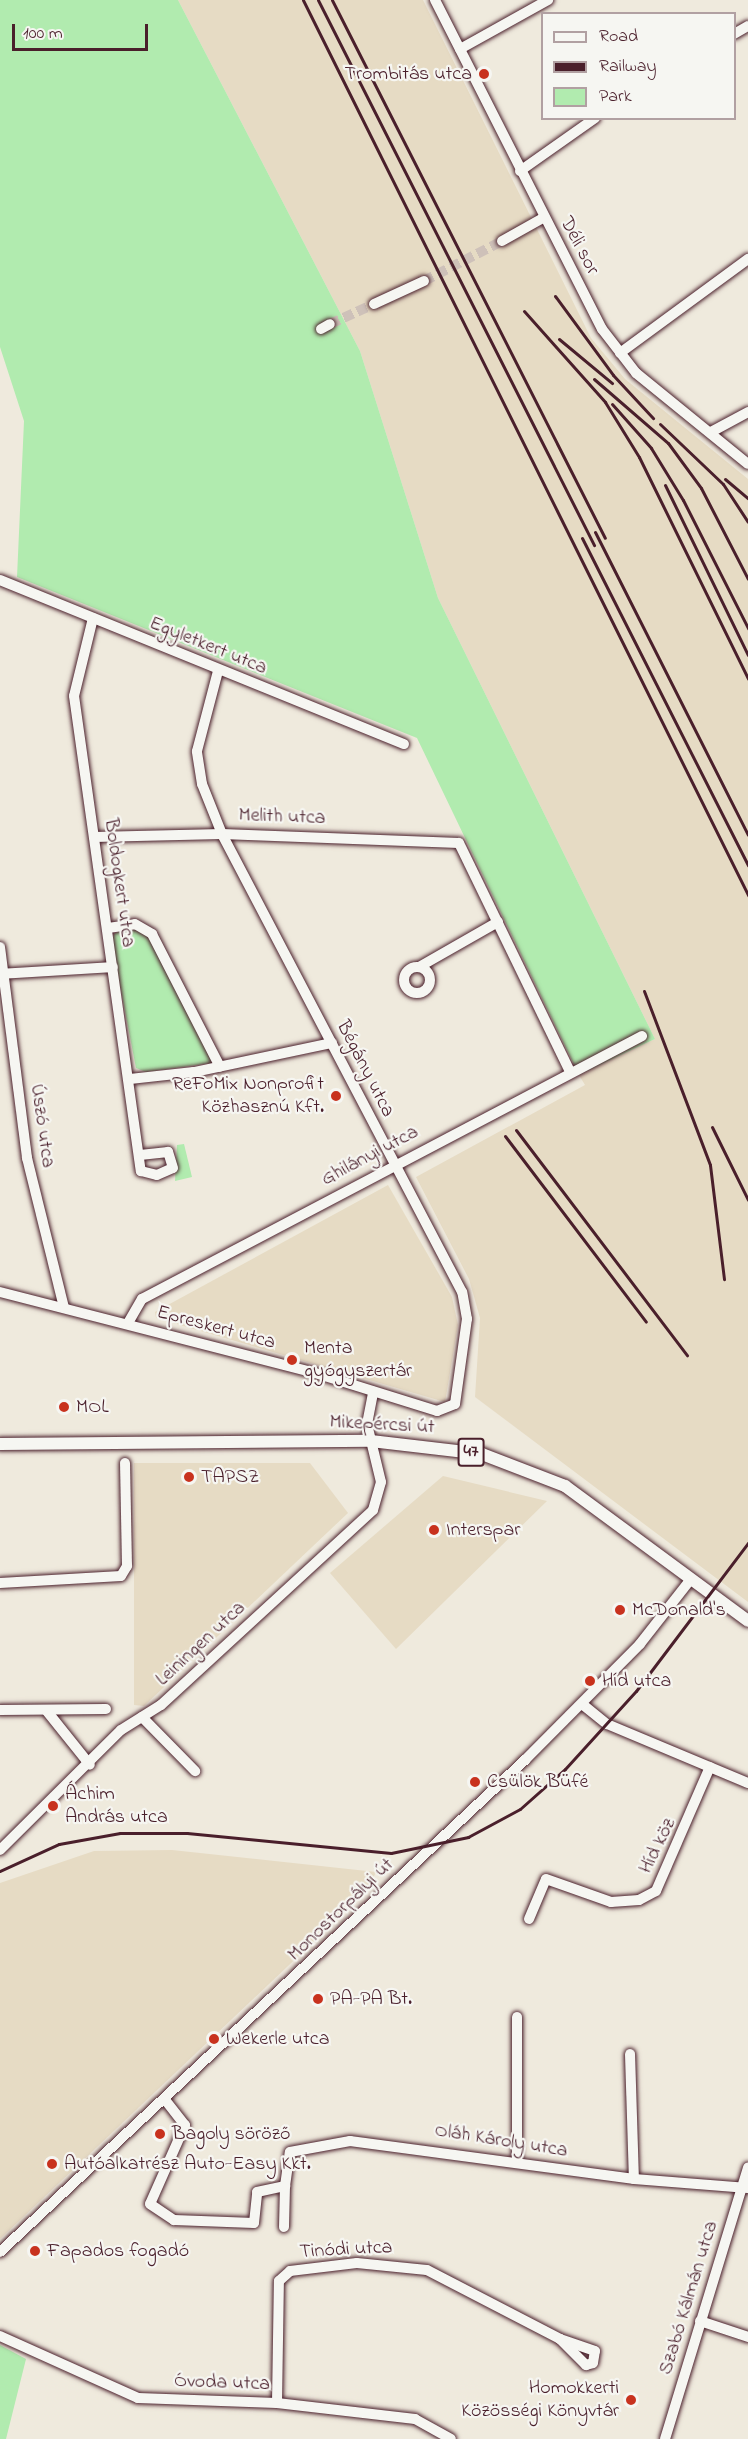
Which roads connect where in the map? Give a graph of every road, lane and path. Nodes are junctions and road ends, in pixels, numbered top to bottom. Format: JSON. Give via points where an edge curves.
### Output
{"nodes":[{"id":1,"x":435,"y":0,"type":"edge"},
{"id":2,"x":548,"y":0,"type":"edge"},
{"id":3,"x":460,"y":49,"type":"junction"},
{"id":4,"x":592,"y":120,"type":"edge"},
{"id":5,"x":520,"y":171,"type":"junction"},
{"id":6,"x":543,"y":218,"type":"junction"},
{"id":7,"x":502,"y":241,"type":"tunnel mouth"},
{"id":8,"x":748,"y":258,"type":"edge"},
{"id":9,"x":424,"y":281,"type":"tunnel mouth"},
{"id":10,"x":374,"y":304,"type":"tunnel mouth"},
{"id":11,"x":620,"y":353,"type":"junction"},
{"id":12,"x":748,"y":412,"type":"edge"},
{"id":13,"x":711,"y":432,"type":"junction"},
{"id":14,"x":748,"y":464,"type":"edge"},
{"id":15,"x":0,"y":579,"type":"edge"},
{"id":16,"x":93,"y":618,"type":"junction"},
{"id":17,"x":218,"y":671,"type":"junction"},
{"id":18,"x":404,"y":744,"type":"dead end"},
{"id":19,"x":222,"y":834,"type":"junction"},
{"id":20,"x":94,"y":837,"type":"junction"},
{"id":21,"x":498,"y":922,"type":"junction"},
{"id":22,"x":108,"y":928,"type":"junction"},
{"id":23,"x":0,"y":947,"type":"edge"},
{"id":24,"x":419,"y":967,"type":"dead end"},
{"id":25,"x":113,"y":968,"type":"junction"},
{"id":26,"x":2,"y":974,"type":"edge"},
{"id":27,"x":642,"y":1036,"type":"dead end"},
{"id":28,"x":332,"y":1043,"type":"junction"},
{"id":29,"x":220,"y":1067,"type":"junction"},
{"id":30,"x":570,"y":1072,"type":"junction"},
{"id":31,"x":130,"y":1079,"type":"junction"},
{"id":32,"x":140,"y":1155,"type":"dead end"},
{"id":33,"x":393,"y":1163,"type":"junction"},
{"id":34,"x":0,"y":1292,"type":"edge"},
{"id":35,"x":64,"y":1308,"type":"junction"},
{"id":36,"x":128,"y":1323,"type":"junction"},
{"id":37,"x":373,"y":1392,"type":"junction"},
{"id":38,"x":371,"y":1441,"type":"junction"},
{"id":39,"x":0,"y":1444,"type":"edge"},
{"id":40,"x":125,"y":1463,"type":"dead end"},
{"id":41,"x":691,"y":1579,"type":"junction"},
{"id":42,"x":0,"y":1583,"type":"edge"},
{"id":43,"x":748,"y":1621,"type":"edge"},
{"id":44,"x":582,"y":1704,"type":"junction"},
{"id":45,"x":106,"y":1709,"type":"dead end"},
{"id":46,"x":0,"y":1710,"type":"edge"},
{"id":47,"x":46,"y":1710,"type":"junction"},
{"id":48,"x":142,"y":1717,"type":"junction"},
{"id":49,"x":90,"y":1765,"type":"junction"},
{"id":50,"x":710,"y":1767,"type":"junction"},
{"id":51,"x":195,"y":1772,"type":"dead end"},
{"id":52,"x":748,"y":1783,"type":"edge"},
{"id":53,"x":0,"y":1850,"type":"edge"},
{"id":54,"x":529,"y":1919,"type":"dead end"},
{"id":55,"x":517,"y":2017,"type":"dead end"},
{"id":56,"x":630,"y":2054,"type":"dead end"},
{"id":57,"x":166,"y":2101,"type":"junction"},
{"id":58,"x":517,"y":2163,"type":"junction"},
{"id":59,"x":748,"y":2167,"type":"edge"},
{"id":60,"x":634,"y":2180,"type":"junction"},
{"id":61,"x":285,"y":2186,"type":"junction"},
{"id":62,"x":745,"y":2188,"type":"edge"},
{"id":63,"x":284,"y":2227,"type":"dead end"},
{"id":64,"x":0,"y":2252,"type":"edge"},
{"id":65,"x":700,"y":2321,"type":"junction"},
{"id":66,"x":0,"y":2336,"type":"edge"},
{"id":67,"x":748,"y":2337,"type":"edge"},
{"id":68,"x":560,"y":2339,"type":"dead end"},
{"id":69,"x":278,"y":2403,"type":"junction"},
{"id":70,"x":451,"y":2439,"type":"edge"},
{"id":71,"x":665,"y":2439,"type":"edge"}],
"edges":[{"from":1,"to":3,"type":"street","name":"Déli sor"},
{"from":2,"to":3,"type":"street"},
{"from":3,"to":5,"type":"street","name":"Déli sor"},
{"from":4,"to":5,"type":"street"},
{"from":5,"to":6,"type":"street","name":"Déli sor"},
{"from":6,"to":7,"type":"street"},
{"from":6,"to":11,"type":"street","name":"Déli sor"},
{"from":8,"to":11,"type":"street"},
{"from":9,"to":10,"type":"street"},
{"from":11,"to":13,"type":"street","name":"Déli sor"},
{"from":12,"to":13,"type":"street"},
{"from":13,"to":14,"type":"street","name":"Déli sor"},
{"from":15,"to":16,"type":"street","name":"Egyletkert utca"},
{"from":16,"to":17,"type":"street","name":"Egyletkert utca"},
{"from":16,"to":20,"type":"street","name":"Boldogkert utca","via":[[74,696]]},
{"from":17,"to":18,"type":"street","name":"Egyletkert utca"},
{"from":17,"to":19,"type":"street","name":"Bégány utca","via":[[197,751],[202,784]]},
{"from":19,"to":20,"type":"street","name":"Melith utca"},
{"from":19,"to":21,"type":"street","name":"Melith utca","via":[[450,840],[465,851]]},
{"from":19,"to":28,"type":"street","name":"Bégány utca"},
{"from":20,"to":22,"type":"street","name":"Boldogkert utca"},
{"from":21,"to":24,"type":"street"},
{"from":21,"to":30,"type":"street"},
{"from":22,"to":25,"type":"street","name":"Boldogkert utca"},
{"from":22,"to":29,"type":"street","via":[[135,924],[152,934]]},
{"from":23,"to":26,"type":"street","name":"Úszó utca"},
{"from":25,"to":26,"type":"street"},
{"from":25,"to":31,"type":"street","name":"Boldogkert utca"},
{"from":26,"to":35,"type":"street","name":"Úszó utca","via":[[27,1158]]},
{"from":27,"to":30,"type":"street","name":"Ghilányi utca"},
{"from":28,"to":29,"type":"street"},
{"from":28,"to":33,"type":"street","name":"Bégány utca"},
{"from":29,"to":31,"type":"street"},
{"from":30,"to":33,"type":"street","name":"Ghilányi utca"},
{"from":31,"to":32,"type":"street","name":"Boldogkert utca"},
{"from":33,"to":36,"type":"street","name":"Ghilányi utca","via":[[142,1299]]},
{"from":33,"to":37,"type":"street","name":"Bégány utca","via":[[462,1292],[467,1319],[459,1394],[451,1409],[437,1411]]},
{"from":34,"to":35,"type":"street","name":"Epreskert utca"},
{"from":35,"to":36,"type":"street","name":"Epreskert utca"},
{"from":36,"to":37,"type":"street","name":"Epreskert utca"},
{"from":37,"to":38,"type":"street","via":[[367,1424]]},
{"from":38,"to":39,"type":"main road","name":"Mikepércsi út","number":"47"},
{"from":38,"to":41,"type":"main road","name":"Mikepércsi út","number":"47","via":[[446,1448],[527,1468],[565,1486]]},
{"from":38,"to":48,"type":"street","name":"Leiningen utca","via":[[381,1482],[373,1510]]},
{"from":40,"to":42,"type":"street","via":[[127,1566],[121,1576]]},
{"from":41,"to":43,"type":"main road","name":"Mikepércsi út","number":"47"},
{"from":41,"to":44,"type":"street","name":"Monostorpályi út"},
{"from":44,"to":50,"type":"street","via":[[607,1724]]},
{"from":44,"to":57,"type":"street","name":"Monostorpályi út"},
{"from":45,"to":47,"type":"street"},
{"from":46,"to":47,"type":"street"},
{"from":47,"to":49,"type":"street"},
{"from":48,"to":49,"type":"street","name":"Leiningen utca","via":[[121,1730]]},
{"from":48,"to":51,"type":"street"},
{"from":49,"to":53,"type":"street","name":"Leiningen utca"},
{"from":50,"to":52,"type":"street"},
{"from":50,"to":54,"type":"street","name":"Híd köz","via":[[656,1891],[639,1900],[611,1902],[546,1879]]},
{"from":55,"to":58,"type":"street"},
{"from":56,"to":60,"type":"street"},
{"from":57,"to":61,"type":"street","via":[[185,2125],[150,2199],[153,2209],[174,2220],[254,2223],[257,2192]]},
{"from":57,"to":64,"type":"street","name":"Monostorpályi út"},
{"from":58,"to":60,"type":"street","name":"Oláh Károly utca"},
{"from":58,"to":61,"type":"street","name":"Oláh Károly utca","via":[[399,2144],[338,2142],[290,2152]]},
{"from":59,"to":62,"type":"street","name":"Szabó Kálmán utca"},
{"from":60,"to":62,"type":"street","name":"Oláh Károly utca"},
{"from":61,"to":63,"type":"street","name":"Oláh Károly utca"},
{"from":62,"to":65,"type":"street","name":"Szabó Kálmán utca"},
{"from":65,"to":67,"type":"street"},
{"from":65,"to":71,"type":"street","name":"Szabó Kálmán utca"},
{"from":66,"to":69,"type":"street","name":"Óvoda utca","via":[[138,2398]]},
{"from":68,"to":69,"type":"street","name":"Tinódi utca","via":[[427,2270],[357,2263],[290,2271],[279,2281]]},
{"from":69,"to":70,"type":"street","name":"Óvoda utca","via":[[415,2419]]}]}
